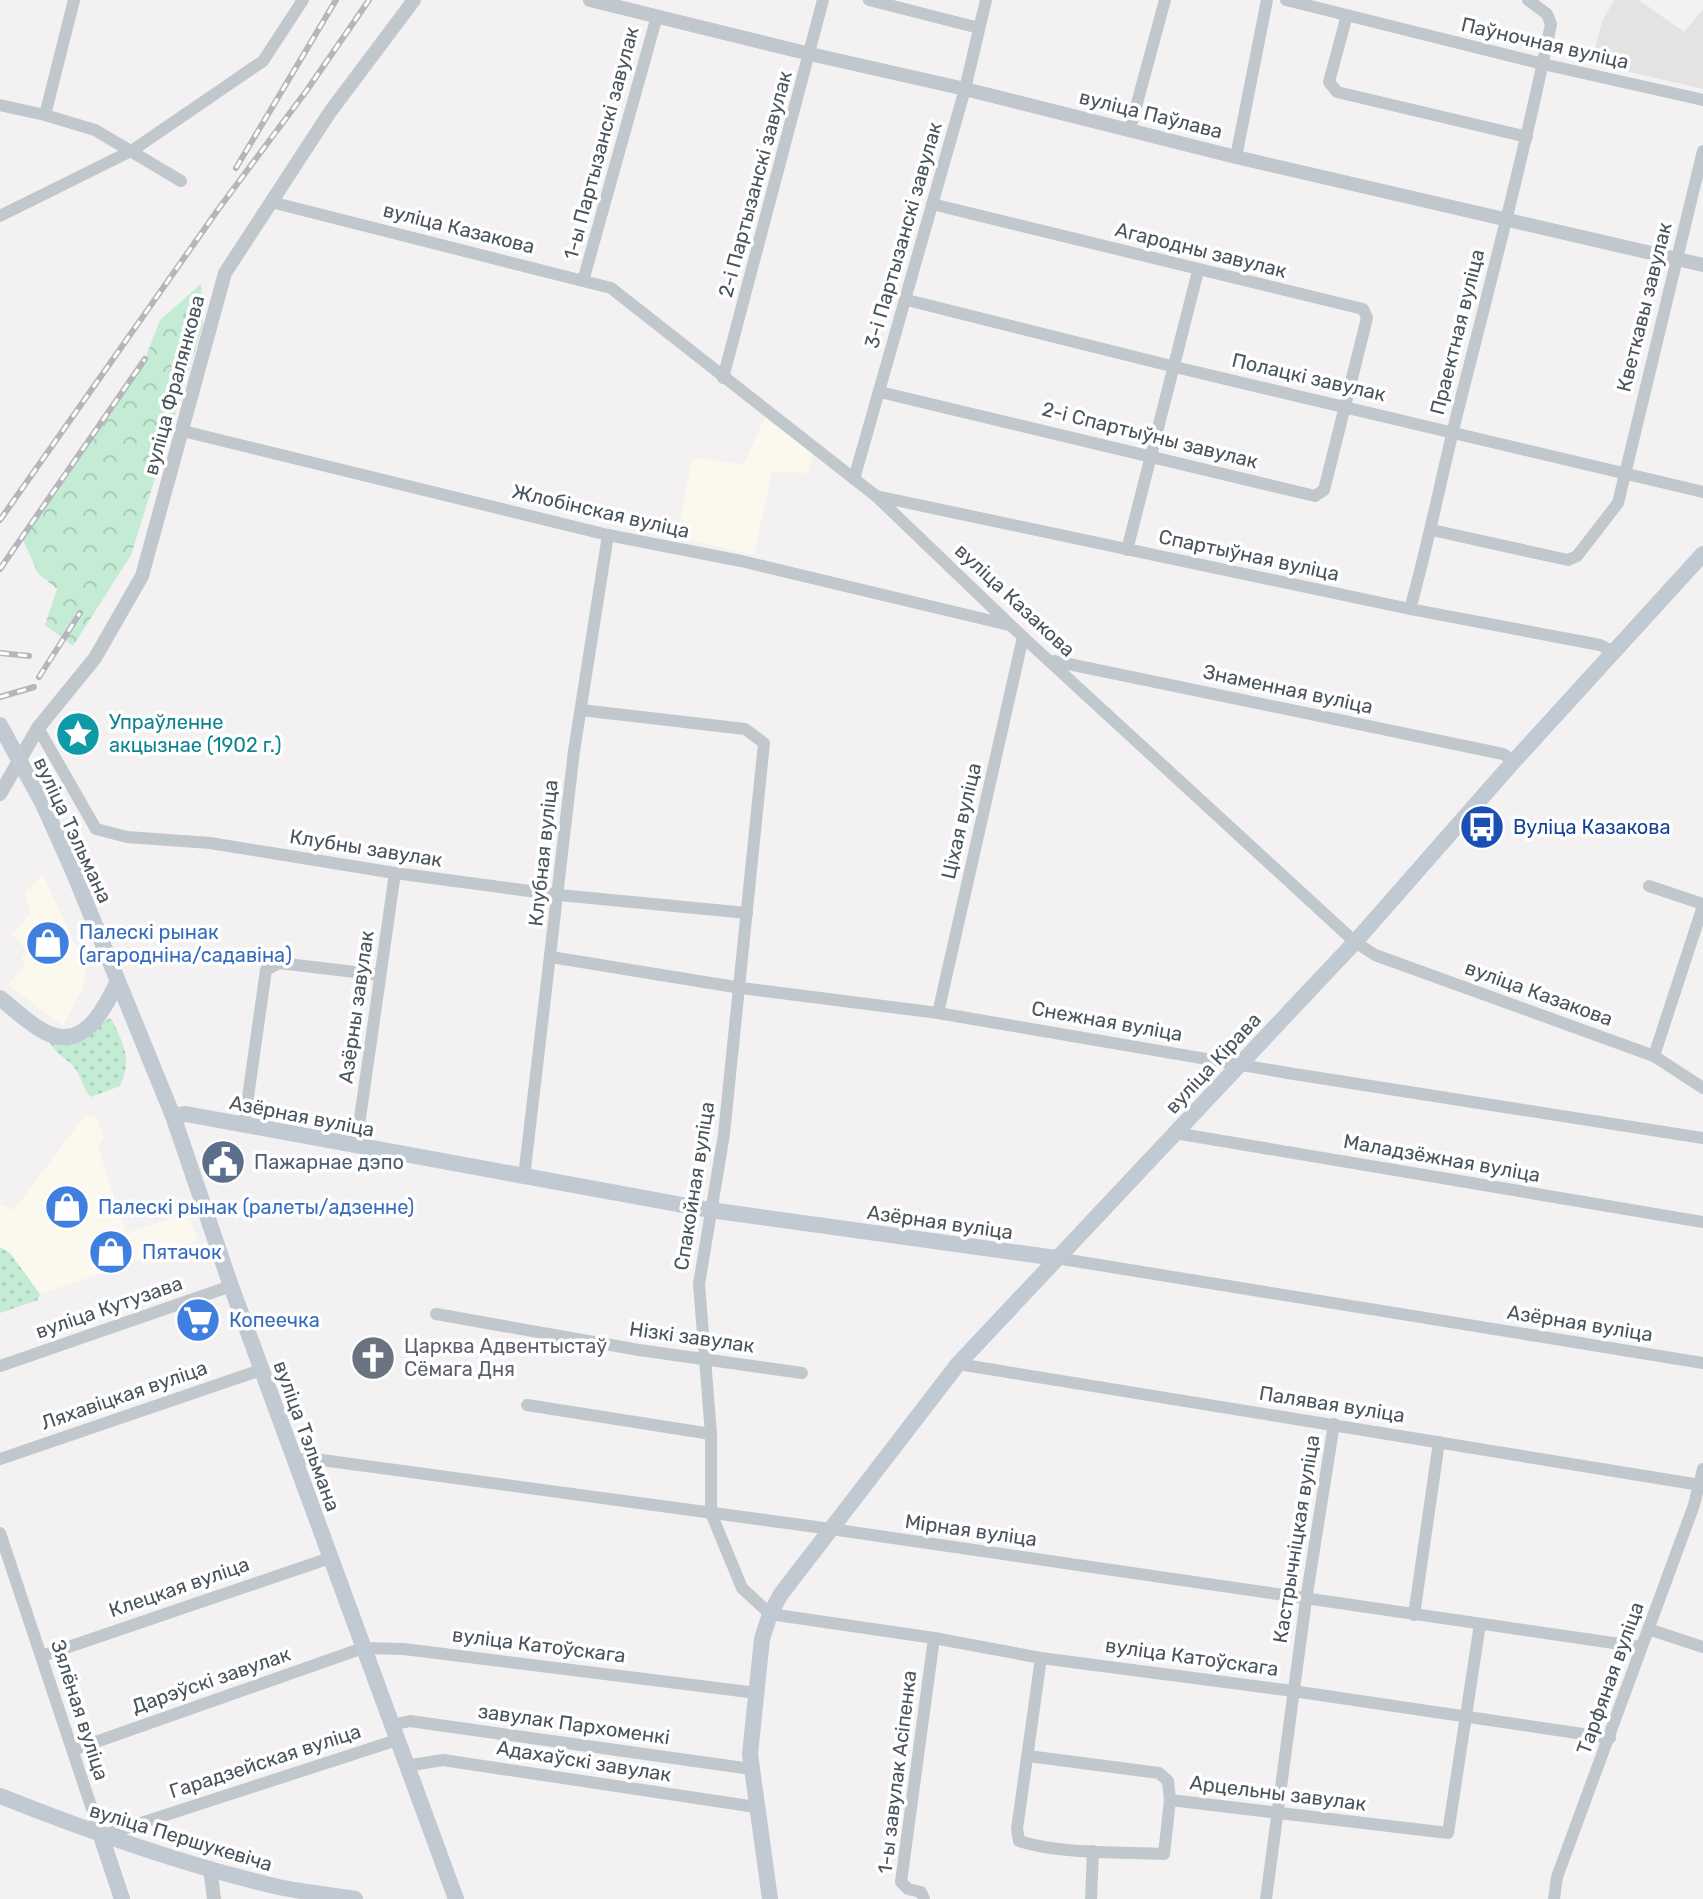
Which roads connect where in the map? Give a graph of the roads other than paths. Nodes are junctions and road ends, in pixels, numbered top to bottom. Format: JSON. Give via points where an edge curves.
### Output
{"nodes":[{"id":1,"x":74,"y":0,"type":"edge"},
{"id":2,"x":303,"y":0,"type":"edge"},
{"id":3,"x":414,"y":0,"type":"edge"},
{"id":4,"x":590,"y":0,"type":"edge"},
{"id":5,"x":823,"y":0,"type":"edge"},
{"id":6,"x":869,"y":0,"type":"edge"},
{"id":7,"x":986,"y":0,"type":"edge"},
{"id":8,"x":1165,"y":0,"type":"edge"},
{"id":9,"x":1267,"y":0,"type":"edge"},
{"id":10,"x":1286,"y":0,"type":"edge"},
{"id":11,"x":1528,"y":0,"type":"edge"},
{"id":12,"x":1347,"y":15,"type":"junction"},
{"id":13,"x":657,"y":16,"type":"junction"},
{"id":14,"x":979,"y":28,"type":"junction"},
{"id":15,"x":810,"y":54,"type":"junction"},
{"id":16,"x":1543,"y":64,"type":"junction"},
{"id":17,"x":965,"y":89,"type":"junction"},
{"id":18,"x":1703,"y":100,"type":"edge"},
{"id":19,"x":0,"y":105,"type":"edge"},
{"id":20,"x":45,"y":115,"type":"junction"},
{"id":21,"x":1130,"y":129,"type":"junction"},
{"id":22,"x":1527,"y":137,"type":"junction"},
{"id":23,"x":133,"y":150,"type":"junction"},
{"id":24,"x":1703,"y":151,"type":"edge"},
{"id":25,"x":1236,"y":157,"type":"junction"},
{"id":26,"x":181,"y":181,"type":"dead end"},
{"id":27,"x":271,"y":202,"type":"junction"},
{"id":28,"x":932,"y":204,"type":"junction"},
{"id":29,"x":0,"y":216,"type":"edge"},
{"id":30,"x":1506,"y":219,"type":"junction"},
{"id":31,"x":1677,"y":259,"type":"junction"},
{"id":32,"x":1703,"y":265,"type":"edge"},
{"id":33,"x":1198,"y":271,"type":"junction"},
{"id":34,"x":583,"y":281,"type":"junction"},
{"id":35,"x":907,"y":300,"type":"junction"},
{"id":36,"x":1175,"y":367,"type":"junction"},
{"id":37,"x":723,"y":378,"type":"junction"},
{"id":38,"x":880,"y":392,"type":"junction"},
{"id":39,"x":1345,"y":406,"type":"junction"},
{"id":40,"x":183,"y":431,"type":"junction"},
{"id":41,"x":1453,"y":432,"type":"junction"},
{"id":42,"x":1151,"y":455,"type":"junction"},
{"id":43,"x":1625,"y":473,"type":"junction"},
{"id":44,"x":854,"y":479,"type":"junction"},
{"id":45,"x":1703,"y":492,"type":"edge"},
{"id":46,"x":876,"y":496,"type":"junction"},
{"id":47,"x":1432,"y":530,"type":"junction"},
{"id":48,"x":608,"y":535,"type":"junction"},
{"id":49,"x":1127,"y":550,"type":"junction"},
{"id":50,"x":1703,"y":554,"type":"edge"},
{"id":51,"x":1410,"y":609,"type":"junction"},
{"id":52,"x":1011,"y":626,"type":"junction"},
{"id":53,"x":1023,"y":637,"type":"junction"},
{"id":54,"x":1614,"y":652,"type":"junction"},
{"id":55,"x":1051,"y":661,"type":"junction"},
{"id":56,"x":581,"y":710,"type":"junction"},
{"id":57,"x":0,"y":725,"type":"edge"},
{"id":58,"x":38,"y":728,"type":"junction"},
{"id":59,"x":1514,"y":761,"type":"junction"},
{"id":60,"x":0,"y":794,"type":"edge"},
{"id":61,"x":395,"y":873,"type":"junction"},
{"id":62,"x":1649,"y":886,"type":"dead end"},
{"id":63,"x":559,"y":895,"type":"junction"},
{"id":64,"x":1703,"y":905,"type":"edge"},
{"id":65,"x":747,"y":913,"type":"junction"},
{"id":66,"x":1355,"y":942,"type":"junction"},
{"id":67,"x":551,"y":957,"type":"junction"},
{"id":68,"x":380,"y":975,"type":"junction"},
{"id":69,"x":116,"y":980,"type":"junction"},
{"id":70,"x":741,"y":988,"type":"junction"},
{"id":71,"x":0,"y":998,"type":"edge"},
{"id":72,"x":938,"y":1013,"type":"junction"},
{"id":73,"x":1654,"y":1056,"type":"junction"},
{"id":74,"x":1239,"y":1064,"type":"junction"},
{"id":75,"x":1703,"y":1088,"type":"edge"},
{"id":76,"x":173,"y":1116,"type":"junction"},
{"id":77,"x":244,"y":1125,"type":"junction"},
{"id":78,"x":1175,"y":1133,"type":"junction"},
{"id":79,"x":1703,"y":1138,"type":"edge"},
{"id":80,"x":356,"y":1146,"type":"junction"},
{"id":81,"x":524,"y":1177,"type":"junction"},
{"id":82,"x":710,"y":1210,"type":"junction"},
{"id":83,"x":1703,"y":1222,"type":"edge"},
{"id":84,"x":1056,"y":1258,"type":"junction"},
{"id":85,"x":231,"y":1286,"type":"junction"},
{"id":86,"x":436,"y":1314,"type":"dead end"},
{"id":87,"x":706,"y":1360,"type":"junction"},
{"id":88,"x":1703,"y":1363,"type":"edge"},
{"id":89,"x":958,"y":1364,"type":"junction"},
{"id":90,"x":0,"y":1366,"type":"edge"},
{"id":91,"x":261,"y":1370,"type":"junction"},
{"id":92,"x":802,"y":1373,"type":"dead end"},
{"id":93,"x":527,"y":1405,"type":"dead end"},
{"id":94,"x":1334,"y":1424,"type":"junction"},
{"id":95,"x":711,"y":1434,"type":"junction"},
{"id":96,"x":1439,"y":1442,"type":"junction"},
{"id":97,"x":0,"y":1459,"type":"edge"},
{"id":98,"x":295,"y":1463,"type":"junction"},
{"id":99,"x":1703,"y":1469,"type":"edge"},
{"id":100,"x":1700,"y":1485,"type":"junction"},
{"id":101,"x":711,"y":1513,"type":"junction"},
{"id":102,"x":831,"y":1529,"type":"junction"},
{"id":103,"x":0,"y":1533,"type":"edge"},
{"id":104,"x":330,"y":1558,"type":"junction"},
{"id":105,"x":5,"y":1566,"type":"edge"},
{"id":106,"x":1306,"y":1600,"type":"junction"},
{"id":107,"x":770,"y":1614,"type":"junction"},
{"id":108,"x":1414,"y":1615,"type":"junction"},
{"id":109,"x":1480,"y":1624,"type":"junction"},
{"id":110,"x":1648,"y":1629,"type":"junction"},
{"id":111,"x":934,"y":1638,"type":"junction"},
{"id":112,"x":1641,"y":1647,"type":"junction"},
{"id":113,"x":1703,"y":1647,"type":"edge"},
{"id":114,"x":363,"y":1648,"type":"junction"},
{"id":115,"x":42,"y":1656,"type":"junction"},
{"id":116,"x":1041,"y":1658,"type":"junction"},
{"id":117,"x":1293,"y":1691,"type":"junction"},
{"id":118,"x":757,"y":1693,"type":"junction"},
{"id":119,"x":1466,"y":1716,"type":"junction"},
{"id":120,"x":394,"y":1732,"type":"junction"},
{"id":121,"x":1610,"y":1738,"type":"junction"},
{"id":122,"x":73,"y":1750,"type":"junction"},
{"id":123,"x":1028,"y":1756,"type":"junction"},
{"id":124,"x":406,"y":1766,"type":"junction"},
{"id":125,"x":751,"y":1769,"type":"junction"},
{"id":126,"x":0,"y":1796,"type":"edge"},
{"id":127,"x":1170,"y":1800,"type":"junction"},
{"id":128,"x":756,"y":1807,"type":"junction"},
{"id":129,"x":1277,"y":1814,"type":"junction"},
{"id":130,"x":101,"y":1836,"type":"junction"},
{"id":131,"x":1093,"y":1851,"type":"junction"},
{"id":132,"x":210,"y":1868,"type":"junction"},
{"id":133,"x":122,"y":1899,"type":"edge"},
{"id":134,"x":214,"y":1899,"type":"edge"},
{"id":135,"x":355,"y":1899,"type":"edge"},
{"id":136,"x":456,"y":1899,"type":"edge"},
{"id":137,"x":770,"y":1899,"type":"edge"},
{"id":138,"x":924,"y":1899,"type":"edge"},
{"id":139,"x":1091,"y":1899,"type":"edge"},
{"id":140,"x":1266,"y":1899,"type":"edge"},
{"id":141,"x":1554,"y":1899,"type":"edge"}],
"edges":[{"from":1,"to":20,"type":"street"},
{"from":2,"to":23,"type":"street","via":[[263,61]]},
{"from":3,"to":27,"type":"street","name":"вуліца Фралянкова"},
{"from":4,"to":13,"type":"street","name":"вуліца Паўлава"},
{"from":5,"to":15,"type":"street","name":"2-і Партызанскі завулак"},
{"from":6,"to":14,"type":"street"},
{"from":7,"to":14,"type":"street","name":"3-і Партызанскі завулак"},
{"from":8,"to":21,"type":"street"},
{"from":9,"to":25,"type":"street"},
{"from":10,"to":12,"type":"street","name":"Паўночная вуліца"},
{"from":11,"to":16,"type":"street","name":"Праектная вуліца","via":[[1550,18]]},
{"from":12,"to":16,"type":"street","name":"Паўночная вуліца"},
{"from":12,"to":22,"type":"street","via":[[1329,82],[1337,92]]},
{"from":13,"to":15,"type":"street","name":"вуліца Паўлава"},
{"from":13,"to":34,"type":"street","name":"1-ы Партызанскі завулак"},
{"from":14,"to":17,"type":"street","name":"3-і Партызанскі завулак"},
{"from":15,"to":17,"type":"street","name":"вуліца Паўлава"},
{"from":15,"to":37,"type":"street","name":"2-і Партызанскі завулак"},
{"from":16,"to":18,"type":"street","name":"Паўночная вуліца"},
{"from":16,"to":22,"type":"street","name":"Праектная вуліца"},
{"from":17,"to":21,"type":"street","name":"вуліца Паўлава"},
{"from":17,"to":28,"type":"street","name":"3-і Партызанскі завулак"},
{"from":19,"to":20,"type":"street"},
{"from":20,"to":23,"type":"street","via":[[95,130]]},
{"from":21,"to":25,"type":"street","name":"вуліца Паўлава"},
{"from":22,"to":30,"type":"street","name":"Праектная вуліца"},
{"from":23,"to":26,"type":"street"},
{"from":23,"to":29,"type":"street"},
{"from":24,"to":31,"type":"street","name":"Кветкавы завулак"},
{"from":25,"to":30,"type":"street","name":"вуліца Паўлава"},
{"from":27,"to":34,"type":"street","name":"вуліца Казакова"},
{"from":27,"to":40,"type":"street","name":"вуліца Фралянкова","via":[[225,273]]},
{"from":28,"to":33,"type":"street","name":"Агародны завулак"},
{"from":28,"to":35,"type":"street","name":"3-і Партызанскі завулак"},
{"from":30,"to":31,"type":"street","name":"вуліца Паўлава"},
{"from":30,"to":41,"type":"street","name":"Праектная вуліца"},
{"from":31,"to":32,"type":"street","name":"вуліца Паўлава"},
{"from":31,"to":43,"type":"street","name":"Кветкавы завулак"},
{"from":33,"to":36,"type":"street"},
{"from":33,"to":39,"type":"street","name":"Агародны завулак","via":[[1363,309],[1367,318]]},
{"from":34,"to":37,"type":"street","name":"вуліца Казакова","via":[[611,288]]},
{"from":35,"to":36,"type":"street","name":"Полацкі завулак"},
{"from":35,"to":38,"type":"street","name":"3-і Партызанскі завулак"},
{"from":36,"to":39,"type":"street","name":"Полацкі завулак"},
{"from":36,"to":42,"type":"street"},
{"from":37,"to":44,"type":"street","name":"вуліца Казакова"},
{"from":38,"to":42,"type":"street","name":"2-і Спартыўны завулак"},
{"from":38,"to":44,"type":"street","name":"3-і Партызанскі завулак"},
{"from":39,"to":41,"type":"street","name":"Полацкі завулак"},
{"from":39,"to":42,"type":"street","name":"2-і Спартыўны завулак","via":[[1321,495]]},
{"from":40,"to":48,"type":"street","name":"Жлобінская вуліца"},
{"from":40,"to":58,"type":"street","name":"вуліца Фралянкова","via":[[142,576],[95,658]]},
{"from":41,"to":43,"type":"street","name":"Полацкі завулак"},
{"from":41,"to":47,"type":"street","name":"Праектная вуліца"},
{"from":42,"to":49,"type":"street"},
{"from":43,"to":45,"type":"street","name":"Полацкі завулак"},
{"from":43,"to":47,"type":"street","name":"Кветкавы завулак","via":[[1614,510],[1568,560]]},
{"from":44,"to":46,"type":"street","name":"вуліца Казакова"},
{"from":46,"to":49,"type":"street","name":"Спартыўная вуліца"},
{"from":46,"to":52,"type":"street","name":"вуліца Казакова"},
{"from":47,"to":51,"type":"street","name":"Праектная вуліца"},
{"from":48,"to":52,"type":"street","name":"Жлобінская вуліца"},
{"from":48,"to":56,"type":"street","name":"Клубная вуліца"},
{"from":49,"to":51,"type":"street","name":"Спартыўная вуліца"},
{"from":50,"to":54,"type":"main road","name":"вуліца Кірава"},
{"from":51,"to":54,"type":"street","name":"Спартыўная вуліца"},
{"from":52,"to":53,"type":"street","name":"вуліца Казакова"},
{"from":53,"to":55,"type":"street","name":"вуліца Казакова"},
{"from":53,"to":72,"type":"street","name":"Ціхая вуліца"},
{"from":54,"to":59,"type":"main road","name":"вуліца Кірава"},
{"from":55,"to":59,"type":"street","name":"Знаменная вуліца","via":[[1503,754]]},
{"from":55,"to":66,"type":"street","name":"вуліца Казакова"},
{"from":56,"to":63,"type":"street","name":"Клубная вуліца"},
{"from":56,"to":65,"type":"street","name":"Спакойная вуліца","via":[[745,729],[764,743]]},
{"from":57,"to":69,"type":"main road","name":"вуліца Тэльмана","bridge":true,"via":[[43,804]]},
{"from":58,"to":60,"type":"street","name":"вуліца Фралянкова"},
{"from":58,"to":61,"type":"street","name":"Клубны завулак","via":[[96,829]]},
{"from":59,"to":66,"type":"main road","name":"вуліца Кірава"},
{"from":61,"to":63,"type":"street","name":"Клубны завулак"},
{"from":61,"to":68,"type":"street","name":"Азёрны завулак"},
{"from":62,"to":64,"type":"street"},
{"from":63,"to":65,"type":"street","name":"Клубны завулак"},
{"from":63,"to":67,"type":"street","name":"Клубная вуліца"},
{"from":64,"to":73,"type":"street"},
{"from":65,"to":70,"type":"street","name":"Спакойная вуліца"},
{"from":66,"to":73,"type":"street","name":"вуліца Казакова","via":[[1375,955]]},
{"from":66,"to":74,"type":"main road","name":"вуліца Кірава"},
{"from":67,"to":70,"type":"street","name":"Снежная вуліца"},
{"from":67,"to":81,"type":"street","name":"Клубная вуліца"},
{"from":68,"to":77,"type":"street","via":[[279,963],[266,970]]},
{"from":68,"to":80,"type":"street","name":"Азёрны завулак"},
{"from":69,"to":71,"type":"main road","via":[[95,1022],[69,1036],[45,1032]]},
{"from":69,"to":76,"type":"main road","name":"вуліца Тэльмана"},
{"from":70,"to":72,"type":"street","name":"Снежная вуліца"},
{"from":70,"to":82,"type":"street","name":"Спакойная вуліца"},
{"from":72,"to":74,"type":"street","name":"Снежная вуліца"},
{"from":73,"to":75,"type":"street","name":"вуліца Казакова"},
{"from":74,"to":78,"type":"main road","name":"вуліца Кірава"},
{"from":74,"to":79,"type":"street","name":"Снежная вуліца"},
{"from":76,"to":77,"type":"main road","name":"Азёрная вуліца"},
{"from":76,"to":85,"type":"main road","name":"вуліца Тэльмана"},
{"from":77,"to":80,"type":"main road","name":"Азёрная вуліца"},
{"from":78,"to":83,"type":"street","name":"Маладзёжная вуліца"},
{"from":78,"to":84,"type":"main road","name":"вуліца Кірава"},
{"from":80,"to":81,"type":"main road","name":"Азёрная вуліца"},
{"from":81,"to":82,"type":"main road","name":"Азёрная вуліца"},
{"from":82,"to":84,"type":"main road","name":"Азёрная вуліца"},
{"from":82,"to":87,"type":"street","name":"Спакойная вуліца","via":[[699,1284]]},
{"from":84,"to":88,"type":"street","name":"Азёрная вуліца"},
{"from":84,"to":89,"type":"main road","name":"вуліца Кірава"},
{"from":85,"to":90,"type":"street","name":"вуліца Кутузава"},
{"from":85,"to":91,"type":"main road","name":"вуліца Тэльмана"},
{"from":86,"to":87,"type":"street","name":"Нізкі завулак"},
{"from":87,"to":92,"type":"street","name":"Нізкі завулак"},
{"from":87,"to":95,"type":"street","name":"Спакойная вуліца"},
{"from":89,"to":94,"type":"street","name":"Палявая вуліца"},
{"from":89,"to":102,"type":"main road","name":"вуліца Кірава"},
{"from":91,"to":97,"type":"street","name":"Ляхавіцкая вуліца"},
{"from":91,"to":98,"type":"main road","name":"вуліца Тэльмана"},
{"from":93,"to":95,"type":"street"},
{"from":94,"to":96,"type":"street","name":"Палявая вуліца"},
{"from":94,"to":106,"type":"street","name":"Кастрычніцкая вуліца"},
{"from":95,"to":101,"type":"street","name":"Спакойная вуліца"},
{"from":96,"to":100,"type":"street","name":"Палявая вуліца"},
{"from":96,"to":108,"type":"street"},
{"from":98,"to":101,"type":"street","name":"Мірная вуліца","via":[[307,1458]]},
{"from":98,"to":104,"type":"main road","name":"вуліца Тэльмана"},
{"from":99,"to":100,"type":"street","name":"Тарфяная вуліца"},
{"from":100,"to":110,"type":"street","name":"Тарфяная вуліца"},
{"from":101,"to":102,"type":"street","name":"Мірная вуліца"},
{"from":101,"to":107,"type":"street","name":"Спакойная вуліца","via":[[742,1588]]},
{"from":102,"to":106,"type":"street","name":"Мірная вуліца"},
{"from":102,"to":107,"type":"main road","name":"вуліца Кірава"},
{"from":103,"to":105,"type":"street","name":"Зялёная вуліца"},
{"from":104,"to":114,"type":"main road","name":"вуліца Тэльмана"},
{"from":104,"to":115,"type":"street","name":"Клецкая вуліца"},
{"from":105,"to":115,"type":"street","name":"Зялёная вуліца"},
{"from":106,"to":108,"type":"street","name":"Мірная вуліца"},
{"from":106,"to":117,"type":"street","name":"Кастрычніцкая вуліца"},
{"from":107,"to":111,"type":"street","name":"вуліца Катоўскага"},
{"from":107,"to":118,"type":"main road"},
{"from":108,"to":109,"type":"street","name":"Мірная вуліца"},
{"from":109,"to":112,"type":"street","name":"Мірная вуліца"},
{"from":109,"to":119,"type":"street"},
{"from":110,"to":112,"type":"street","name":"Тарфяная вуліца"},
{"from":110,"to":113,"type":"street"},
{"from":111,"to":116,"type":"street","name":"вуліца Катоўскага"},
{"from":111,"to":138,"type":"street","name":"1-ы завулак Асіпенка","via":[[901,1882]]},
{"from":112,"to":121,"type":"street","name":"Тарфяная вуліца"},
{"from":114,"to":118,"type":"street","name":"вуліца Катоўскага"},
{"from":114,"to":120,"type":"main road","name":"вуліца Тэльмана"},
{"from":114,"to":122,"type":"street","name":"Дарэўскі завулак"},
{"from":115,"to":122,"type":"street","name":"Зялёная вуліца"},
{"from":116,"to":117,"type":"street","name":"вуліца Катоўскага"},
{"from":116,"to":123,"type":"street"},
{"from":117,"to":119,"type":"street","name":"вуліца Катоўскага"},
{"from":117,"to":129,"type":"street","name":"Кастрычніцкая вуліца"},
{"from":118,"to":125,"type":"main road"},
{"from":119,"to":121,"type":"street","name":"вуліца Катоўскага"},
{"from":119,"to":129,"type":"street","name":"Арцельны завулак","via":[[1448,1833]]},
{"from":120,"to":124,"type":"main road","name":"вуліца Тэльмана"},
{"from":120,"to":125,"type":"street","name":"завулак Пархоменкі","via":[[410,1721]]},
{"from":120,"to":130,"type":"street","name":"Гарадзейская вуліца"},
{"from":121,"to":141,"type":"street","name":"Тарфяная вуліца","via":[[1557,1877]]},
{"from":122,"to":130,"type":"street","name":"Зялёная вуліца"},
{"from":123,"to":127,"type":"street","name":"Арцельны завулак","via":[[1159,1773],[1168,1781]]},
{"from":123,"to":131,"type":"street","via":[[1019,1841]]},
{"from":124,"to":128,"type":"street","name":"Адахаўскі завулак","via":[[443,1760]]},
{"from":124,"to":136,"type":"main road","name":"вуліца Тэльмана"},
{"from":125,"to":128,"type":"main road"},
{"from":126,"to":130,"type":"main road","name":"вуліца Першукевіча"},
{"from":127,"to":129,"type":"street","name":"Арцельны завулак"},
{"from":127,"to":131,"type":"street","via":[[1164,1854]]},
{"from":128,"to":137,"type":"main road"},
{"from":129,"to":140,"type":"street","name":"Кастрычніцкая вуліца"},
{"from":130,"to":132,"type":"main road","name":"вуліца Першукевіча"},
{"from":130,"to":133,"type":"main road","name":"Зялёная вуліца"},
{"from":131,"to":139,"type":"street"},
{"from":132,"to":134,"type":"street"},
{"from":132,"to":135,"type":"main road","name":"вуліца Першукевіча","via":[[272,1886]]}]}
